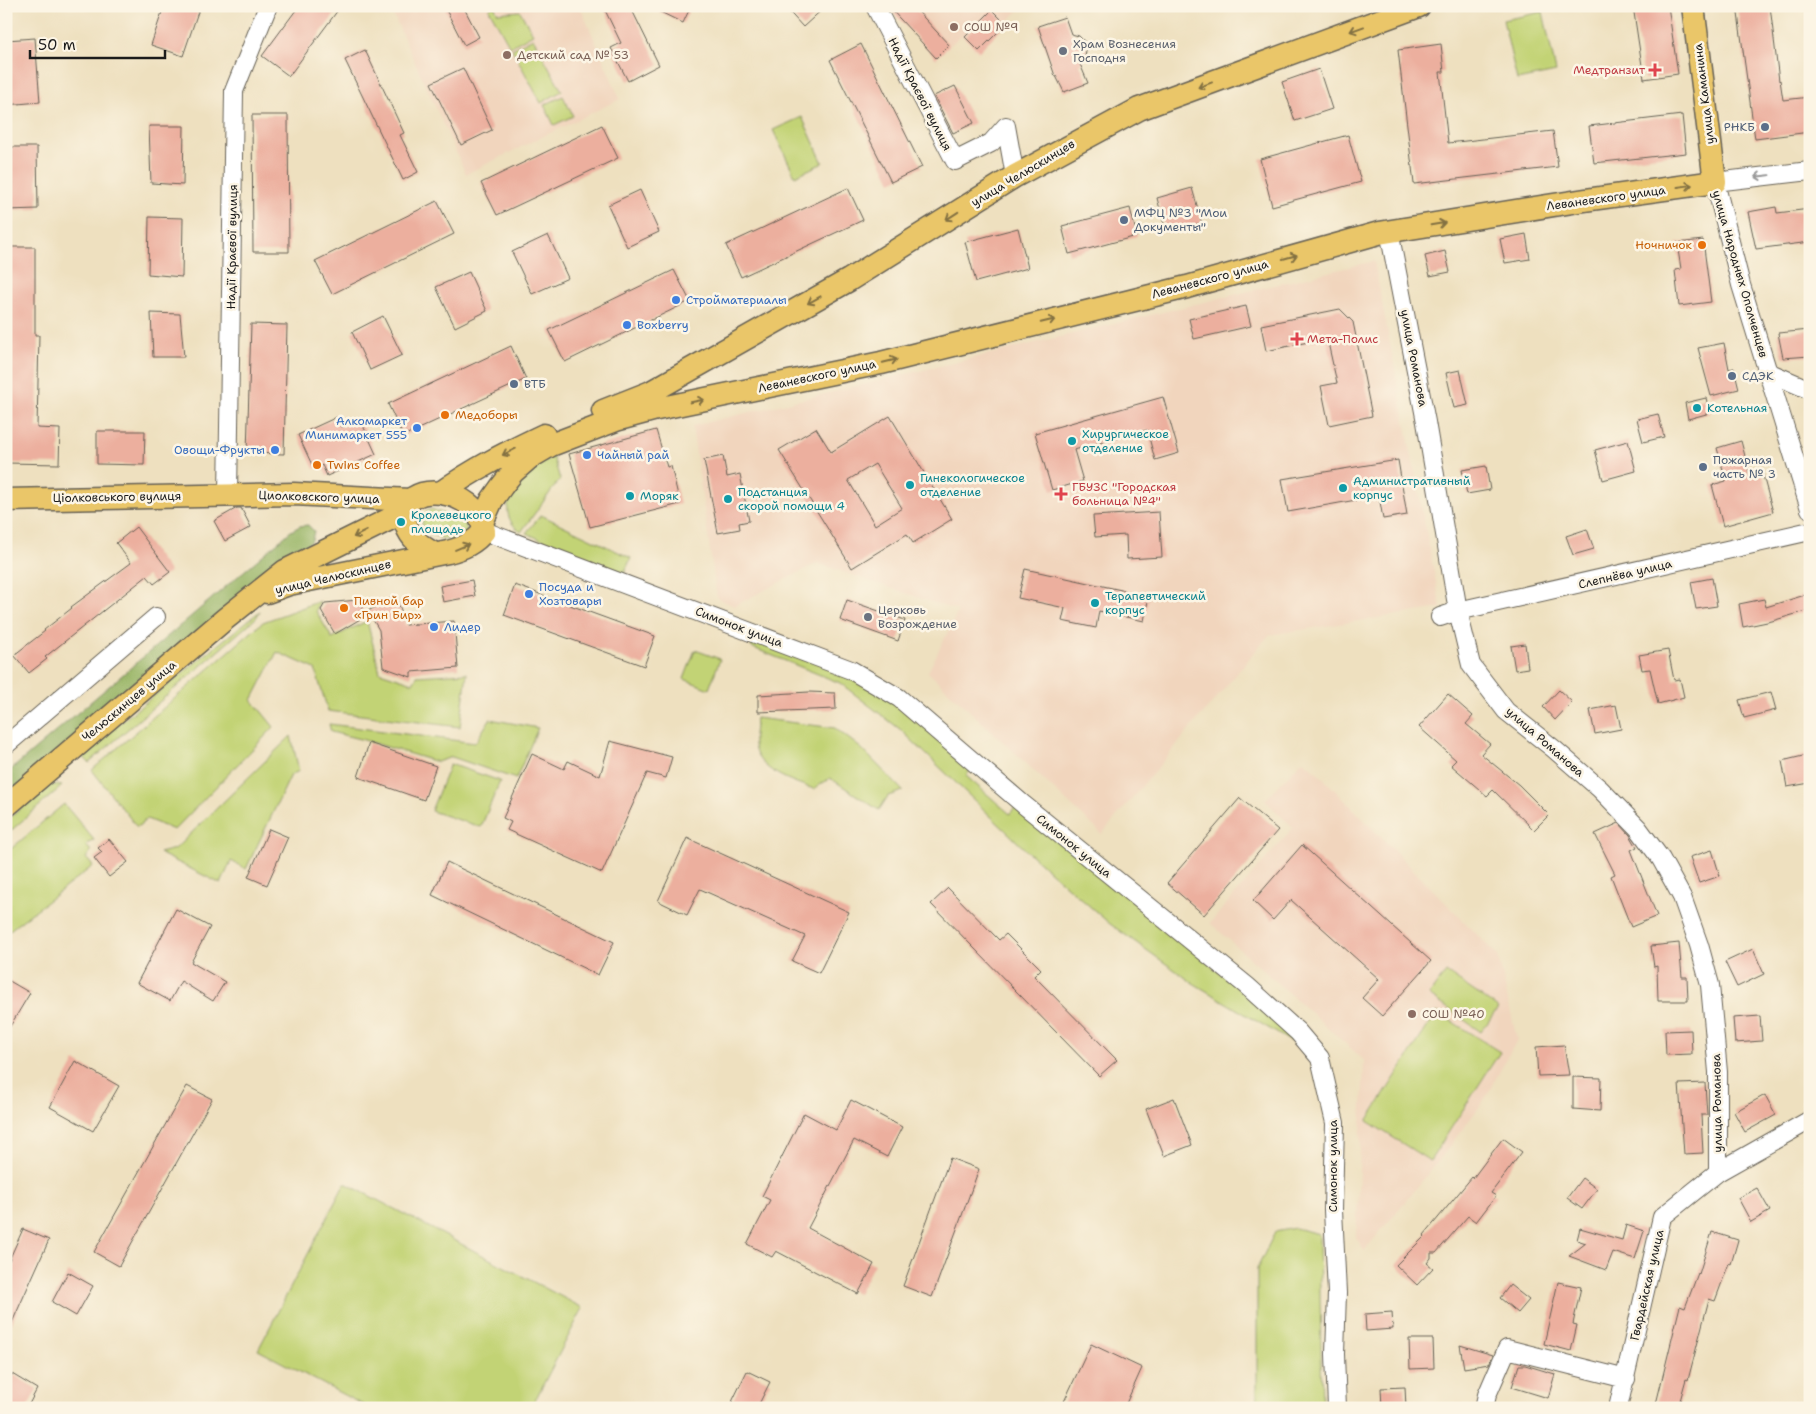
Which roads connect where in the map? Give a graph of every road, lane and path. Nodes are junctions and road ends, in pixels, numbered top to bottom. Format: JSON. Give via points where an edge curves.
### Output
{"nodes":[{"id":1,"x":268,"y":6,"type":"edge"},
{"id":2,"x":875,"y":6,"type":"edge"},
{"id":3,"x":1693,"y":6,"type":"edge"},
{"id":4,"x":1412,"y":8,"type":"edge"},
{"id":5,"x":1810,"y":171,"type":"edge"},
{"id":6,"x":1015,"y":176,"type":"junction"},
{"id":7,"x":1715,"y":182,"type":"junction"},
{"id":8,"x":1390,"y":231,"type":"junction"},
{"id":9,"x":1768,"y":372,"type":"junction"},
{"id":10,"x":1810,"y":390,"type":"edge"},
{"id":11,"x":654,"y":400,"type":"junction"},
{"id":12,"x":442,"y":492,"type":"junction"},
{"id":13,"x":228,"y":495,"type":"junction"},
{"id":14,"x":6,"y":500,"type":"edge"},
{"id":15,"x":407,"y":506,"type":"junction"},
{"id":16,"x":1810,"y":509,"type":"edge"},
{"id":17,"x":484,"y":525,"type":"junction"},
{"id":18,"x":1810,"y":531,"type":"edge"},
{"id":19,"x":435,"y":554,"type":"junction"},
{"id":20,"x":254,"y":597,"type":"junction"},
{"id":21,"x":1458,"y":612,"type":"junction"},
{"id":22,"x":1440,"y":617,"type":"dead end"},
{"id":23,"x":156,"y":618,"type":"dead end"},
{"id":24,"x":6,"y":745,"type":"edge"},
{"id":25,"x":6,"y":806,"type":"edge"},
{"id":26,"x":1810,"y":1120,"type":"edge"},
{"id":27,"x":1718,"y":1172,"type":"junction"},
{"id":28,"x":1626,"y":1379,"type":"junction"},
{"id":29,"x":1336,"y":1408,"type":"edge"},
{"id":30,"x":1484,"y":1408,"type":"edge"},
{"id":31,"x":1618,"y":1408,"type":"edge"}],
"edges":[{"from":1,"to":13,"type":"street","name":"Надії Краєвої вулиця","via":[[234,90]]},
{"from":2,"to":6,"type":"street","name":"Надії Краєвої вулиця","via":[[955,161],[991,143],[1006,126]]},
{"from":3,"to":7,"type":"main road","name":"улица Каманина"},
{"from":4,"to":6,"type":"main road","name":"улица Челюскинцев","one_way":true,"via":[[1139,109]]},
{"from":5,"to":7,"type":"street","name":"Леваневского улица","one_way":true},
{"from":6,"to":11,"type":"main road","name":"улица Челюскинцев","one_way":true},
{"from":8,"to":7,"type":"main road","name":"Леваневского улица","one_way":true},
{"from":7,"to":9,"type":"street","name":"улица Народных Ополченцев"},
{"from":11,"to":8,"type":"main road","name":"Леваневского улица","one_way":true,"via":[[881,363],[1188,287]]},
{"from":8,"to":21,"type":"street","name":"улица Романова"},
{"from":9,"to":10,"type":"street"},
{"from":9,"to":16,"type":"street","name":"улица Народных Ополченцев"},
{"from":11,"to":12,"type":"main road","one_way":true,"via":[[579,420],[489,461]]},
{"from":11,"to":17,"type":"main road","name":"Леваневского улица","via":[[528,458],[492,500]]},
{"from":12,"to":15,"type":"main road","via":[[424,493]]},
{"from":12,"to":17,"type":"main road","via":[[462,499],[474,508]]},
{"from":13,"to":14,"type":"main road","name":"Ціолковського вулиця"},
{"from":13,"to":15,"type":"main road","name":"Циолковского улица","via":[[294,494]]},
{"from":15,"to":19,"type":"main road","via":[[407,528],[422,547]]},
{"from":15,"to":20,"type":"main road","name":"улица Челюскинцев","one_way":true,"via":[[285,570]]},
{"from":19,"to":17,"type":"main road","one_way":true,"via":[[460,549],[478,538]]},
{"from":17,"to":29,"type":"street","name":"Симонок улица","via":[[851,670],[899,698],[1024,805],[1247,986],[1298,1032],[1320,1058],[1335,1123]]},
{"from":18,"to":21,"type":"street","name":"Слепнёва улица"},
{"from":19,"to":20,"type":"main road","name":"улица Челюскинцев","via":[[288,584]]},
{"from":20,"to":25,"type":"main road","name":"Челюскинцев улица"},
{"from":21,"to":22,"type":"street","name":"Слепнёва улица"},
{"from":21,"to":27,"type":"street","name":"улица Романова","via":[[1471,665],[1506,711],[1600,789],[1638,828],[1661,859],[1682,897],[1710,985],[1718,1072]]},
{"from":23,"to":24,"type":"street"},
{"from":26,"to":27,"type":"street","name":"Гвардейская улица"},
{"from":27,"to":28,"type":"street","name":"Гвардейская улица","via":[[1662,1217]]},
{"from":28,"to":30,"type":"street","via":[[1506,1349]]},
{"from":28,"to":31,"type":"street","name":"Гвардейская улица"}]}
